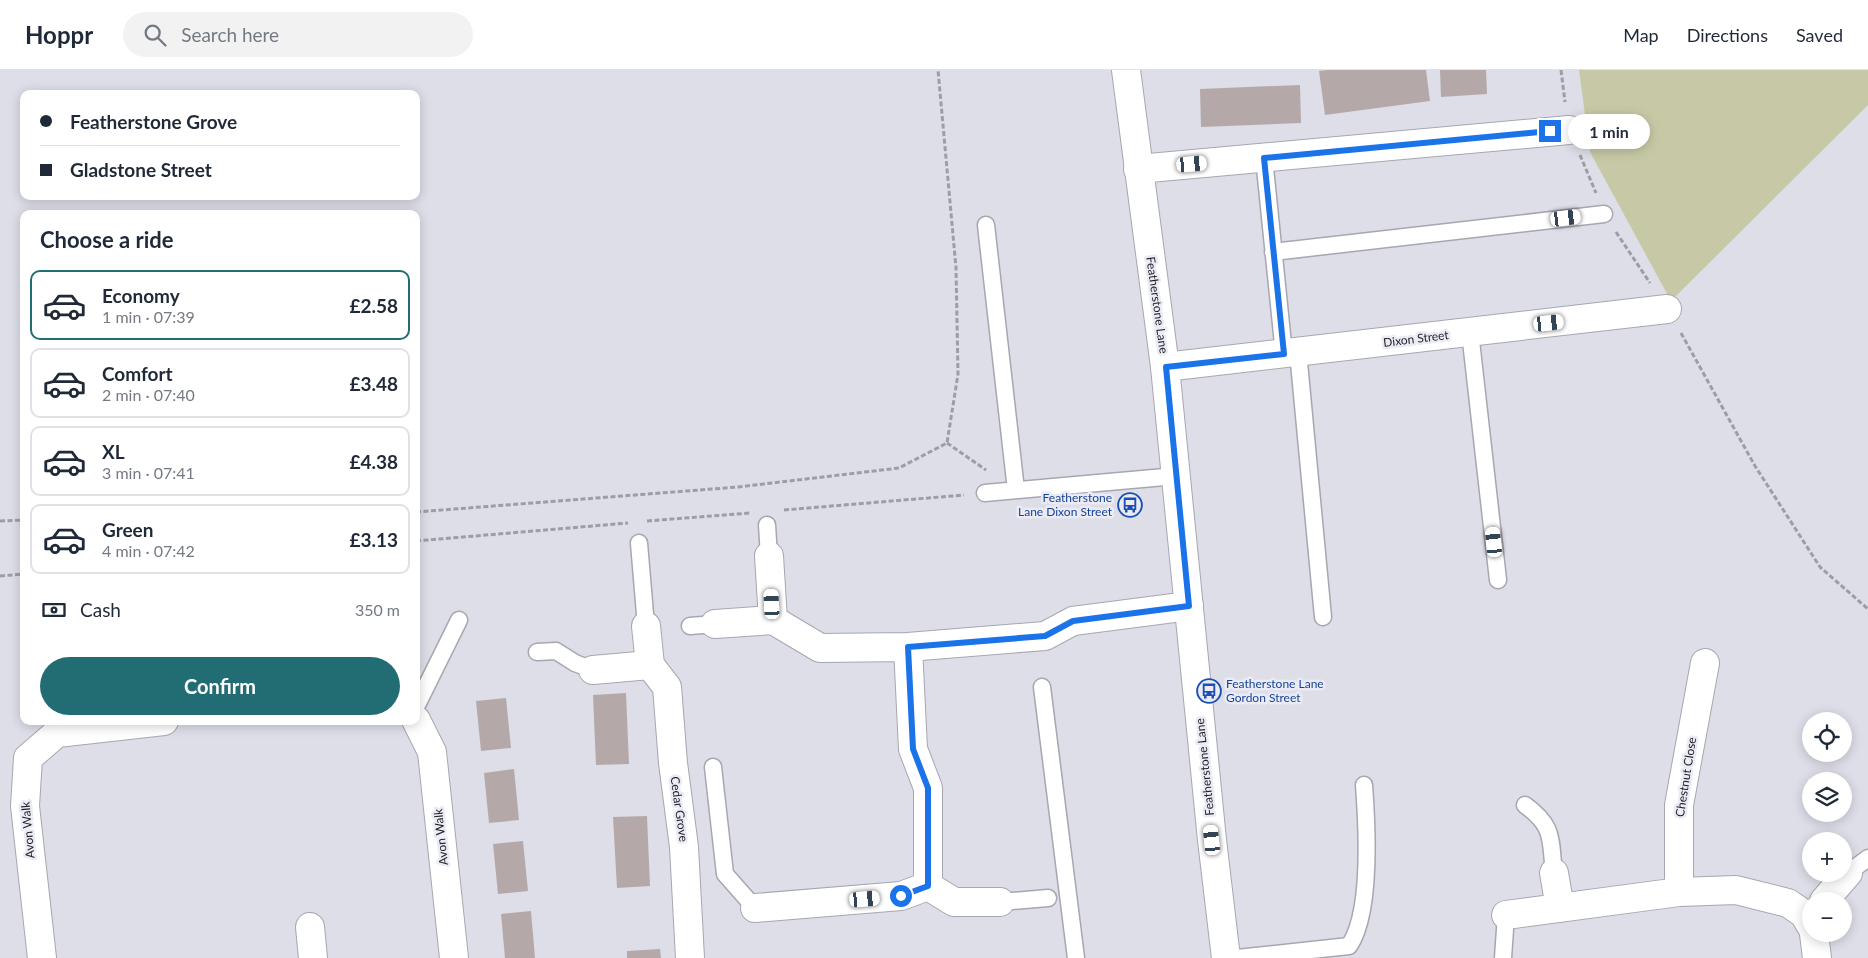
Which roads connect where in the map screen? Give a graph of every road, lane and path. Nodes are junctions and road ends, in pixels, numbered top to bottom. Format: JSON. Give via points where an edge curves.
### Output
{"nodes":[{"id":1,"x":938,"y":70,"type":"edge"},
{"id":2,"x":1126,"y":70,"type":"edge"},
{"id":3,"x":1561,"y":70,"type":"edge"},
{"id":4,"x":1569,"y":130,"type":"junction"},
{"id":5,"x":1264,"y":158,"type":"junction"},
{"id":6,"x":1138,"y":170,"type":"junction"},
{"id":7,"x":1604,"y":214,"type":"junction"},
{"id":8,"x":986,"y":225,"type":"dead end"},
{"id":9,"x":1273,"y":252,"type":"junction"},
{"id":10,"x":1668,"y":310,"type":"junction"},
{"id":11,"x":1470,"y":332,"type":"junction"},
{"id":12,"x":1291,"y":353,"type":"junction"},
{"id":13,"x":1166,"y":367,"type":"junction"},
{"id":14,"x":947,"y":443,"type":"junction"},
{"id":15,"x":1176,"y":476,"type":"junction"},
{"id":16,"x":1016,"y":490,"type":"junction"},
{"id":17,"x":985,"y":493,"type":"joint"},
{"id":18,"x":776,"y":510,"type":"dead end"},
{"id":19,"x":420,"y":512,"type":"edge"},
{"id":20,"x":762,"y":518,"type":"joint"},
{"id":21,"x":20,"y":520,"type":"edge"},
{"id":22,"x":0,"y":521,"type":"edge"},
{"id":23,"x":640,"y":522,"type":"dead end"},
{"id":24,"x":630,"y":523,"type":"dead end"},
{"id":25,"x":420,"y":541,"type":"edge"},
{"id":26,"x":640,"y":543,"type":"dead end"},
{"id":27,"x":769,"y":556,"type":"joint"},
{"id":28,"x":20,"y":574,"type":"edge"},
{"id":29,"x":0,"y":576,"type":"edge"},
{"id":30,"x":1498,"y":580,"type":"dead end"},
{"id":31,"x":1189,"y":606,"type":"junction"},
{"id":32,"x":1868,"y":609,"type":"edge"},
{"id":33,"x":1323,"y":617,"type":"dead end"},
{"id":34,"x":459,"y":620,"type":"dead end"},
{"id":35,"x":772,"y":620,"type":"junction"},
{"id":36,"x":702,"y":625,"type":"dead end"},
{"id":37,"x":646,"y":626,"type":"joint"},
{"id":38,"x":908,"y":647,"type":"junction"},
{"id":39,"x":537,"y":652,"type":"dead end"},
{"id":40,"x":1705,"y":663,"type":"dead end"},
{"id":41,"x":650,"y":665,"type":"junction"},
{"id":42,"x":594,"y":670,"type":"joint"},
{"id":43,"x":1042,"y":687,"type":"dead end"},
{"id":44,"x":420,"y":699,"type":"edge"},
{"id":45,"x":128,"y":725,"type":"edge"},
{"id":46,"x":418,"y":725,"type":"edge"},
{"id":47,"x":713,"y":767,"type":"dead end"},
{"id":48,"x":1364,"y":785,"type":"dead end"},
{"id":49,"x":1525,"y":805,"type":"dead end"},
{"id":50,"x":1858,"y":866,"type":"edge"},
{"id":51,"x":1554,"y":873,"type":"joint"},
{"id":52,"x":928,"y":886,"type":"junction"},
{"id":53,"x":1679,"y":892,"type":"junction"},
{"id":54,"x":1833,"y":892,"type":"edge"},
{"id":55,"x":1048,"y":898,"type":"dead end"},
{"id":56,"x":1000,"y":902,"type":"joint"},
{"id":57,"x":755,"y":908,"type":"joint"},
{"id":58,"x":1560,"y":908,"type":"junction"},
{"id":59,"x":1802,"y":913,"type":"edge"},
{"id":60,"x":1506,"y":915,"type":"joint"},
{"id":61,"x":310,"y":927,"type":"dead end"},
{"id":62,"x":1815,"y":942,"type":"edge"},
{"id":63,"x":42,"y":958,"type":"edge"},
{"id":64,"x":313,"y":958,"type":"edge"},
{"id":65,"x":454,"y":958,"type":"edge"},
{"id":66,"x":690,"y":958,"type":"edge"},
{"id":67,"x":1076,"y":958,"type":"edge"},
{"id":68,"x":1226,"y":958,"type":"edge"},
{"id":69,"x":1237,"y":958,"type":"edge"},
{"id":70,"x":1503,"y":958,"type":"edge"},
{"id":71,"x":1817,"y":958,"type":"edge"}],
"edges":[{"from":1,"to":14,"type":"path","via":[[956,268],[958,374]]},
{"from":2,"to":6,"type":"street","name":"Featherstone Lane"},
{"from":3,"to":4,"type":"path"},
{"from":4,"to":5,"type":"street"},
{"from":4,"to":7,"type":"path"},
{"from":5,"to":6,"type":"street"},
{"from":5,"to":9,"type":"lane"},
{"from":6,"to":13,"type":"street","name":"Featherstone Lane"},
{"from":7,"to":9,"type":"lane"},
{"from":7,"to":10,"type":"path"},
{"from":8,"to":16,"type":"lane"},
{"from":9,"to":12,"type":"lane"},
{"from":10,"to":11,"type":"street","name":"Dixon Street"},
{"from":10,"to":32,"type":"path","via":[[1755,466],[1820,567]]},
{"from":11,"to":12,"type":"street","name":"Dixon Street"},
{"from":11,"to":30,"type":"lane"},
{"from":12,"to":13,"type":"street","name":"Dixon Street"},
{"from":12,"to":33,"type":"lane"},
{"from":13,"to":15,"type":"street","name":"Featherstone Lane"},
{"from":14,"to":16,"type":"path"},
{"from":14,"to":19,"type":"path","via":[[899,468],[738,487]]},
{"from":15,"to":16,"type":"lane"},
{"from":15,"to":31,"type":"street","name":"Featherstone Lane"},
{"from":16,"to":17,"type":"lane"},
{"from":17,"to":18,"type":"path"},
{"from":20,"to":23,"type":"path"},
{"from":20,"to":27,"type":"lane"},
{"from":21,"to":22,"type":"path"},
{"from":24,"to":25,"type":"path"},
{"from":26,"to":37,"type":"lane"},
{"from":27,"to":35,"type":"street"},
{"from":28,"to":29,"type":"path"},
{"from":31,"to":38,"type":"street","via":[[1073,621],[1045,636]]},
{"from":31,"to":68,"type":"street","name":"Featherstone Lane"},
{"from":34,"to":44,"type":"lane"},
{"from":35,"to":36,"type":"street"},
{"from":35,"to":38,"type":"street","via":[[820,648]]},
{"from":37,"to":41,"type":"street"},
{"from":38,"to":52,"type":"street","via":[[913,749],[928,788]]},
{"from":39,"to":42,"type":"lane","via":[[556,652]]},
{"from":40,"to":53,"type":"street","name":"Chestnut Close","via":[[1679,805]]},
{"from":41,"to":42,"type":"street"},
{"from":41,"to":66,"type":"street","name":"Cedar Grove","via":[[667,687],[684,847]]},
{"from":43,"to":67,"type":"lane"},
{"from":45,"to":63,"type":"street","name":"Avon Walk","via":[[57,733],[28,758],[25,806]]},
{"from":46,"to":65,"type":"street","name":"Avon Walk","via":[[432,752]]},
{"from":47,"to":57,"type":"lane","via":[[724,874]]},
{"from":48,"to":69,"type":"lane","via":[[1367,833],[1363,914],[1355,938],[1349,946]]},
{"from":49,"to":51,"type":"lane","via":[[1540,816],[1549,830]]},
{"from":50,"to":54,"type":"street"},
{"from":51,"to":58,"type":"street"},
{"from":52,"to":56,"type":"street","via":[[954,902]]},
{"from":52,"to":57,"type":"street","via":[[901,896]]},
{"from":53,"to":58,"type":"street"},
{"from":53,"to":59,"type":"street","via":[[1736,890],[1788,903]]},
{"from":55,"to":56,"type":"lane"},
{"from":58,"to":60,"type":"street"},
{"from":60,"to":70,"type":"lane"},
{"from":61,"to":64,"type":"street"},
{"from":62,"to":71,"type":"street"}]}
